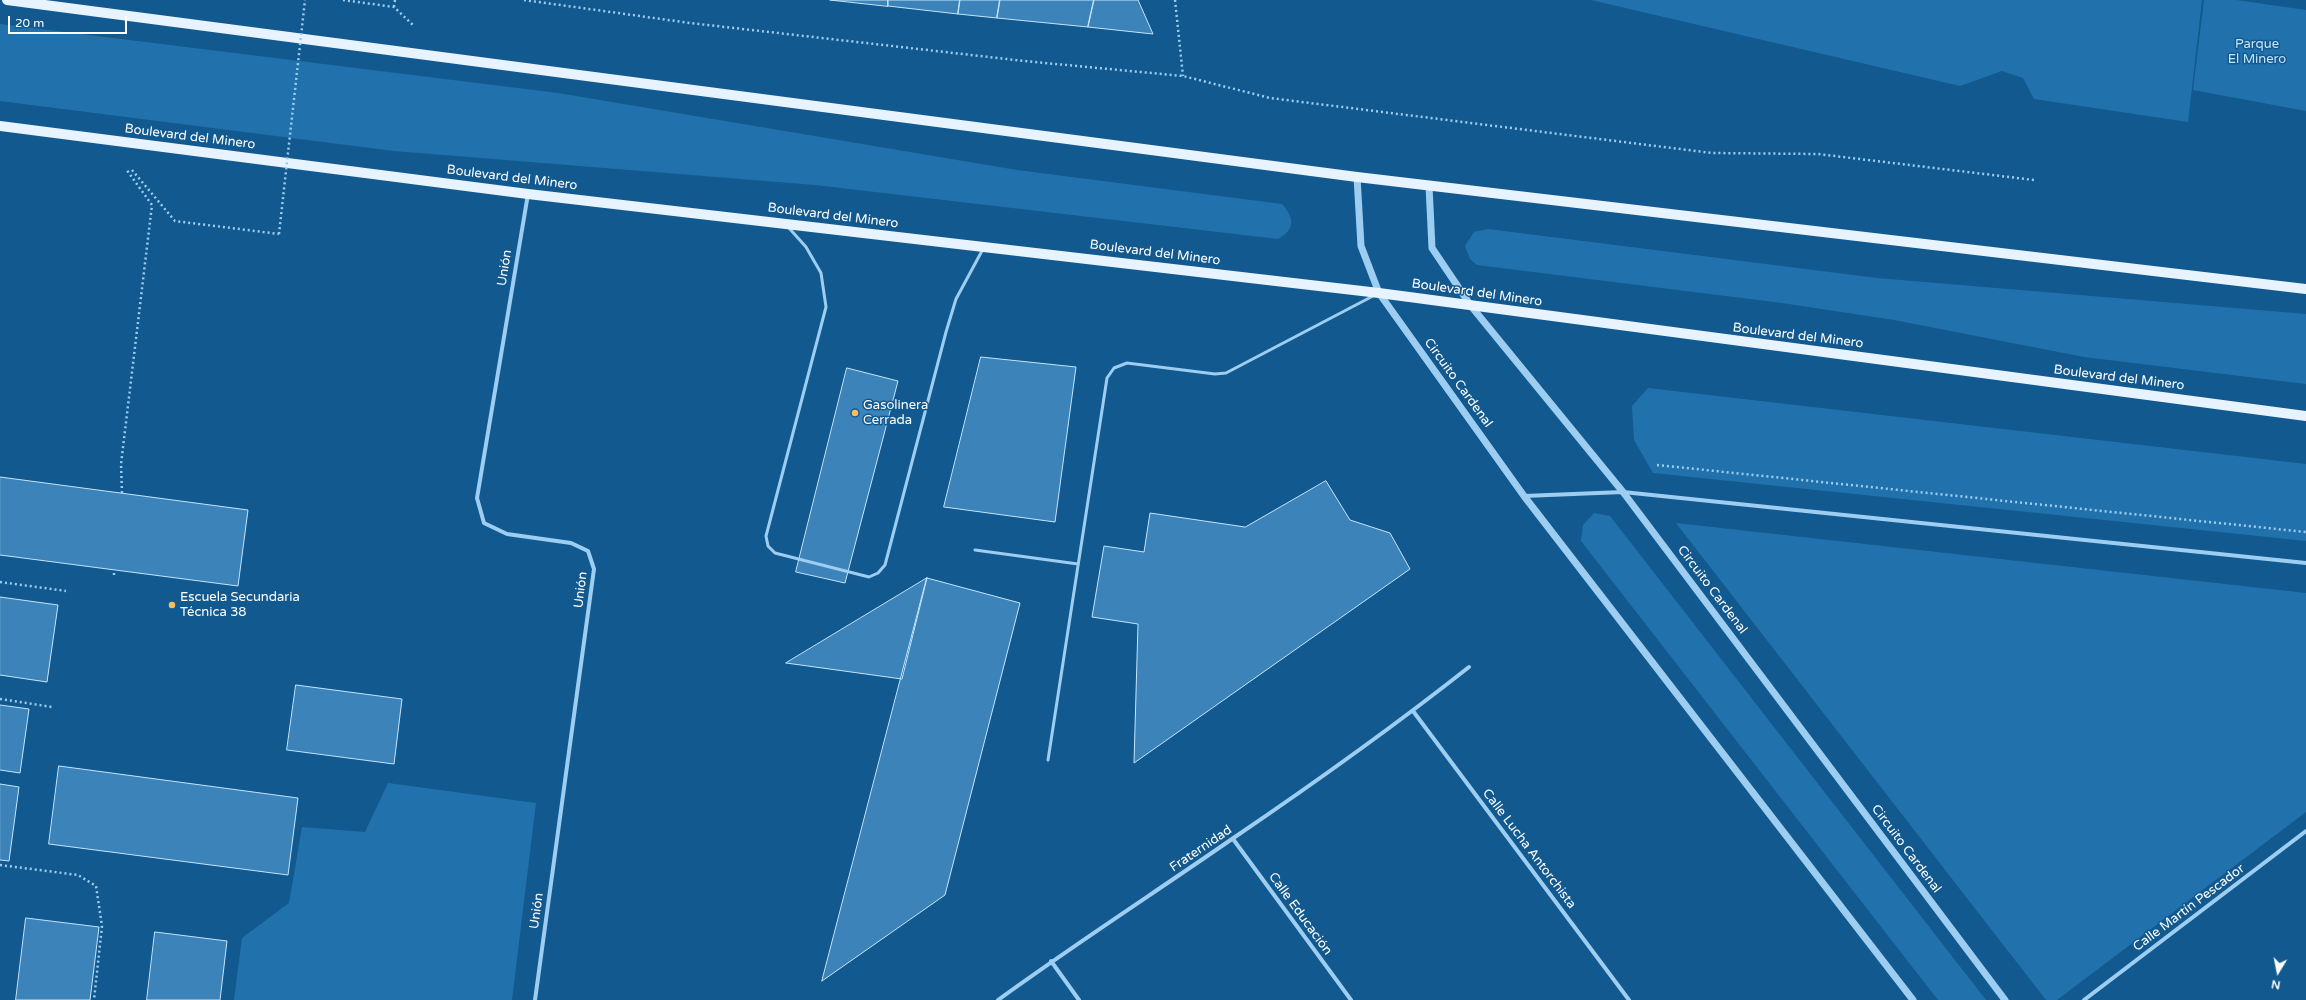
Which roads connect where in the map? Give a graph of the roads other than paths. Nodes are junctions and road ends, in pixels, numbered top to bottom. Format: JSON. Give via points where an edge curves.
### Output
{"nodes":[{"id":1,"x":7,"y":0,"type":"edge"},
{"id":2,"x":66,"y":4,"type":"edge"},
{"id":3,"x":0,"y":126,"type":"edge"},
{"id":4,"x":1357,"y":177,"type":"junction"},
{"id":5,"x":1429,"y":186,"type":"junction"},
{"id":6,"x":528,"y":194,"type":"junction"},
{"id":7,"x":785,"y":224,"type":"junction"},
{"id":8,"x":985,"y":247,"type":"junction"},
{"id":9,"x":2306,"y":289,"type":"edge"},
{"id":10,"x":1379,"y":293,"type":"junction"},
{"id":11,"x":1472,"y":306,"type":"junction"},
{"id":12,"x":2306,"y":416,"type":"edge"},
{"id":13,"x":1623,"y":492,"type":"junction"},
{"id":14,"x":1524,"y":496,"type":"junction"},
{"id":15,"x":975,"y":550,"type":"dead end"},
{"id":16,"x":2306,"y":563,"type":"edge"},
{"id":17,"x":1078,"y":564,"type":"junction"},
{"id":18,"x":1470,"y":667,"type":"dead end"},
{"id":19,"x":1413,"y":711,"type":"junction"},
{"id":20,"x":1048,"y":760,"type":"dead end"},
{"id":21,"x":2306,"y":832,"type":"edge"},
{"id":22,"x":1233,"y":839,"type":"junction"},
{"id":23,"x":1051,"y":961,"type":"junction"},
{"id":24,"x":535,"y":1000,"type":"edge"},
{"id":25,"x":998,"y":1000,"type":"edge"},
{"id":26,"x":1079,"y":1000,"type":"edge"},
{"id":27,"x":1350,"y":1000,"type":"edge"},
{"id":28,"x":1629,"y":1000,"type":"edge"},
{"id":29,"x":1913,"y":1000,"type":"edge"},
{"id":30,"x":2005,"y":1000,"type":"edge"},
{"id":31,"x":2084,"y":1000,"type":"edge"}],
"edges":[{"from":1,"to":2,"type":"main road"},
{"from":2,"to":4,"type":"main road"},
{"from":3,"to":6,"type":"main road","name":"Boulevard del Minero"},
{"from":4,"to":5,"type":"main road"},
{"from":4,"to":10,"type":"street","name":"Circuito Cardenal","via":[[1361,246]]},
{"from":5,"to":9,"type":"main road"},
{"from":5,"to":11,"type":"street","name":"Circuito Cardenal","via":[[1432,248]]},
{"from":6,"to":7,"type":"main road","name":"Boulevard del Minero"},
{"from":6,"to":24,"type":"street","name":"Unión","via":[[477,498],[484,523],[507,534],[572,543],[588,552],[594,569]]},
{"from":7,"to":8,"type":"main road","name":"Boulevard del Minero"},
{"from":7,"to":8,"type":"lane","via":[[806,247],[821,274],[826,307],[766,536],[768,546],[774,553],[869,577],[878,573],[885,565],[956,299]]},
{"from":8,"to":10,"type":"main road","name":"Boulevard del Minero"},
{"from":10,"to":11,"type":"main road","name":"Boulevard del Minero"},
{"from":10,"to":14,"type":"street","name":"Circuito Cardenal"},
{"from":10,"to":17,"type":"lane","via":[[1226,373],[1215,374],[1127,363],[1114,368],[1107,378]]},
{"from":11,"to":12,"type":"main road","name":"Boulevard del Minero"},
{"from":11,"to":13,"type":"street","name":"Circuito Cardenal"},
{"from":13,"to":14,"type":"street"},
{"from":13,"to":16,"type":"street"},
{"from":13,"to":30,"type":"street","name":"Circuito Cardenal"},
{"from":14,"to":29,"type":"street","name":"Circuito Cardenal"},
{"from":15,"to":17,"type":"lane"},
{"from":17,"to":20,"type":"lane"},
{"from":18,"to":19,"type":"street","name":"Fraternidad"},
{"from":19,"to":22,"type":"street","name":"Fraternidad"},
{"from":19,"to":28,"type":"street","name":"Calle Lucha Antorchista"},
{"from":21,"to":31,"type":"street","name":"Calle Martín Pescador"},
{"from":22,"to":23,"type":"street","name":"Fraternidad"},
{"from":22,"to":27,"type":"street","name":"Calle Educación"},
{"from":23,"to":25,"type":"street","name":"Fraternidad"},
{"from":23,"to":26,"type":"street"}]}
